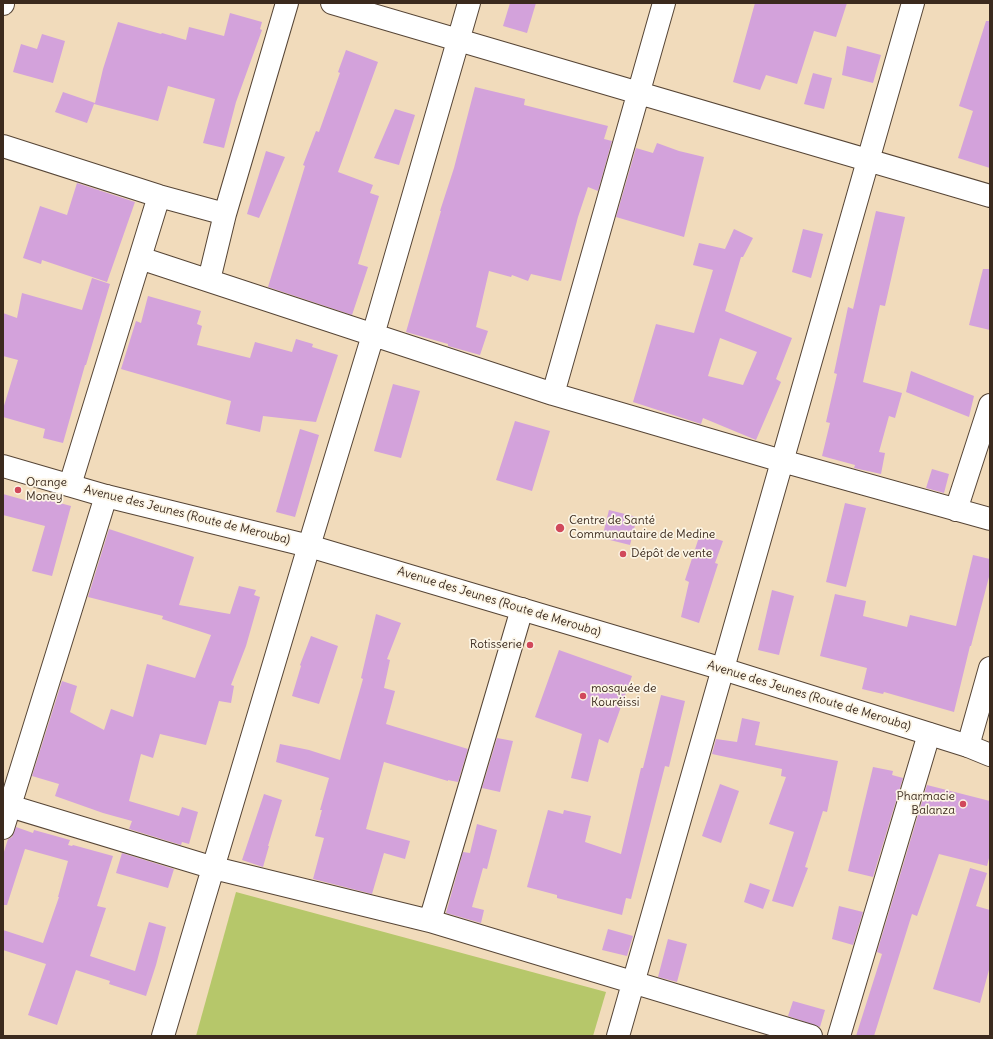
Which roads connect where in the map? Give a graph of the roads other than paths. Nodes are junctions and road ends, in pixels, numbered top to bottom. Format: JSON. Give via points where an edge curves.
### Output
{"nodes":[{"id":1,"x":287,"y":3,"type":"edge"},
{"id":2,"x":332,"y":3,"type":"edge"},
{"id":3,"x":469,"y":3,"type":"edge"},
{"id":4,"x":664,"y":3,"type":"edge"},
{"id":5,"x":914,"y":3,"type":"edge"},
{"id":6,"x":458,"y":40,"type":"junction"},
{"id":7,"x":638,"y":93,"type":"junction"},
{"id":8,"x":3,"y":146,"type":"edge"},
{"id":9,"x":868,"y":161,"type":"junction"},
{"id":10,"x":159,"y":196,"type":"junction"},
{"id":11,"x":990,"y":196,"type":"edge"},
{"id":12,"x":225,"y":214,"type":"junction"},
{"id":13,"x":140,"y":258,"type":"junction"},
{"id":14,"x":208,"y":280,"type":"junction"},
{"id":15,"x":373,"y":335,"type":"junction"},
{"id":16,"x":553,"y":394,"type":"junction"},
{"id":17,"x":990,"y":405,"type":"edge"},
{"id":18,"x":986,"y":431,"type":"edge"},
{"id":19,"x":782,"y":461,"type":"junction"},
{"id":20,"x":3,"y":466,"type":"edge"},
{"id":21,"x":70,"y":486,"type":"junction"},
{"id":22,"x":106,"y":496,"type":"junction"},
{"id":23,"x":956,"y":510,"type":"junction"},
{"id":24,"x":990,"y":519,"type":"edge"},
{"id":25,"x":309,"y":546,"type":"junction"},
{"id":26,"x":522,"y":609,"type":"junction"},
{"id":27,"x":990,"y":668,"type":"edge"},
{"id":28,"x":723,"y":669,"type":"junction"},
{"id":29,"x":929,"y":734,"type":"junction"},
{"id":30,"x":968,"y":746,"type":"junction"},
{"id":31,"x":990,"y":755,"type":"edge"},
{"id":32,"x":6,"y":805,"type":"edge"},
{"id":33,"x":3,"y":828,"type":"edge"},
{"id":34,"x":214,"y":868,"type":"junction"},
{"id":35,"x":430,"y":921,"type":"junction"},
{"id":36,"x":634,"y":982,"type":"junction"},
{"id":37,"x":163,"y":1036,"type":"edge"},
{"id":38,"x":618,"y":1036,"type":"edge"},
{"id":39,"x":811,"y":1036,"type":"edge"},
{"id":40,"x":839,"y":1036,"type":"edge"}],
"edges":[{"from":1,"to":12,"type":"street"},
{"from":2,"to":6,"type":"street"},
{"from":3,"to":6,"type":"street"},
{"from":4,"to":7,"type":"street"},
{"from":5,"to":9,"type":"street"},
{"from":6,"to":7,"type":"street"},
{"from":6,"to":15,"type":"street"},
{"from":7,"to":9,"type":"street"},
{"from":7,"to":16,"type":"street"},
{"from":8,"to":10,"type":"street"},
{"from":9,"to":11,"type":"street"},
{"from":9,"to":19,"type":"street"},
{"from":10,"to":12,"type":"street"},
{"from":10,"to":13,"type":"street"},
{"from":12,"to":14,"type":"street"},
{"from":13,"to":14,"type":"street"},
{"from":13,"to":21,"type":"street"},
{"from":14,"to":15,"type":"street"},
{"from":15,"to":16,"type":"street"},
{"from":15,"to":25,"type":"street"},
{"from":16,"to":19,"type":"street"},
{"from":17,"to":18,"type":"street"},
{"from":18,"to":23,"type":"street"},
{"from":19,"to":23,"type":"street"},
{"from":19,"to":28,"type":"street"},
{"from":20,"to":21,"type":"street","name":"Avenue des Jeunes (Route de Merouba)"},
{"from":21,"to":22,"type":"street","name":"Avenue des Jeunes (Route de Merouba)"},
{"from":22,"to":25,"type":"street","name":"Avenue des Jeunes (Route de Merouba)"},
{"from":22,"to":32,"type":"street"},
{"from":23,"to":24,"type":"street"},
{"from":25,"to":26,"type":"street","name":"Avenue des Jeunes (Route de Merouba)"},
{"from":25,"to":34,"type":"street"},
{"from":26,"to":28,"type":"street","name":"Avenue des Jeunes (Route de Merouba)"},
{"from":26,"to":35,"type":"street"},
{"from":27,"to":30,"type":"street"},
{"from":28,"to":29,"type":"street","name":"Avenue des Jeunes (Route de Merouba)"},
{"from":28,"to":36,"type":"street"},
{"from":29,"to":30,"type":"street","name":"Avenue des Jeunes (Route de Merouba)"},
{"from":29,"to":40,"type":"street"},
{"from":30,"to":31,"type":"street","name":"Avenue des Jeunes (Route de Merouba)"},
{"from":32,"to":33,"type":"street"},
{"from":32,"to":34,"type":"street"},
{"from":34,"to":35,"type":"street"},
{"from":34,"to":37,"type":"street"},
{"from":35,"to":36,"type":"street"},
{"from":36,"to":38,"type":"street"},
{"from":36,"to":39,"type":"street"}]}
